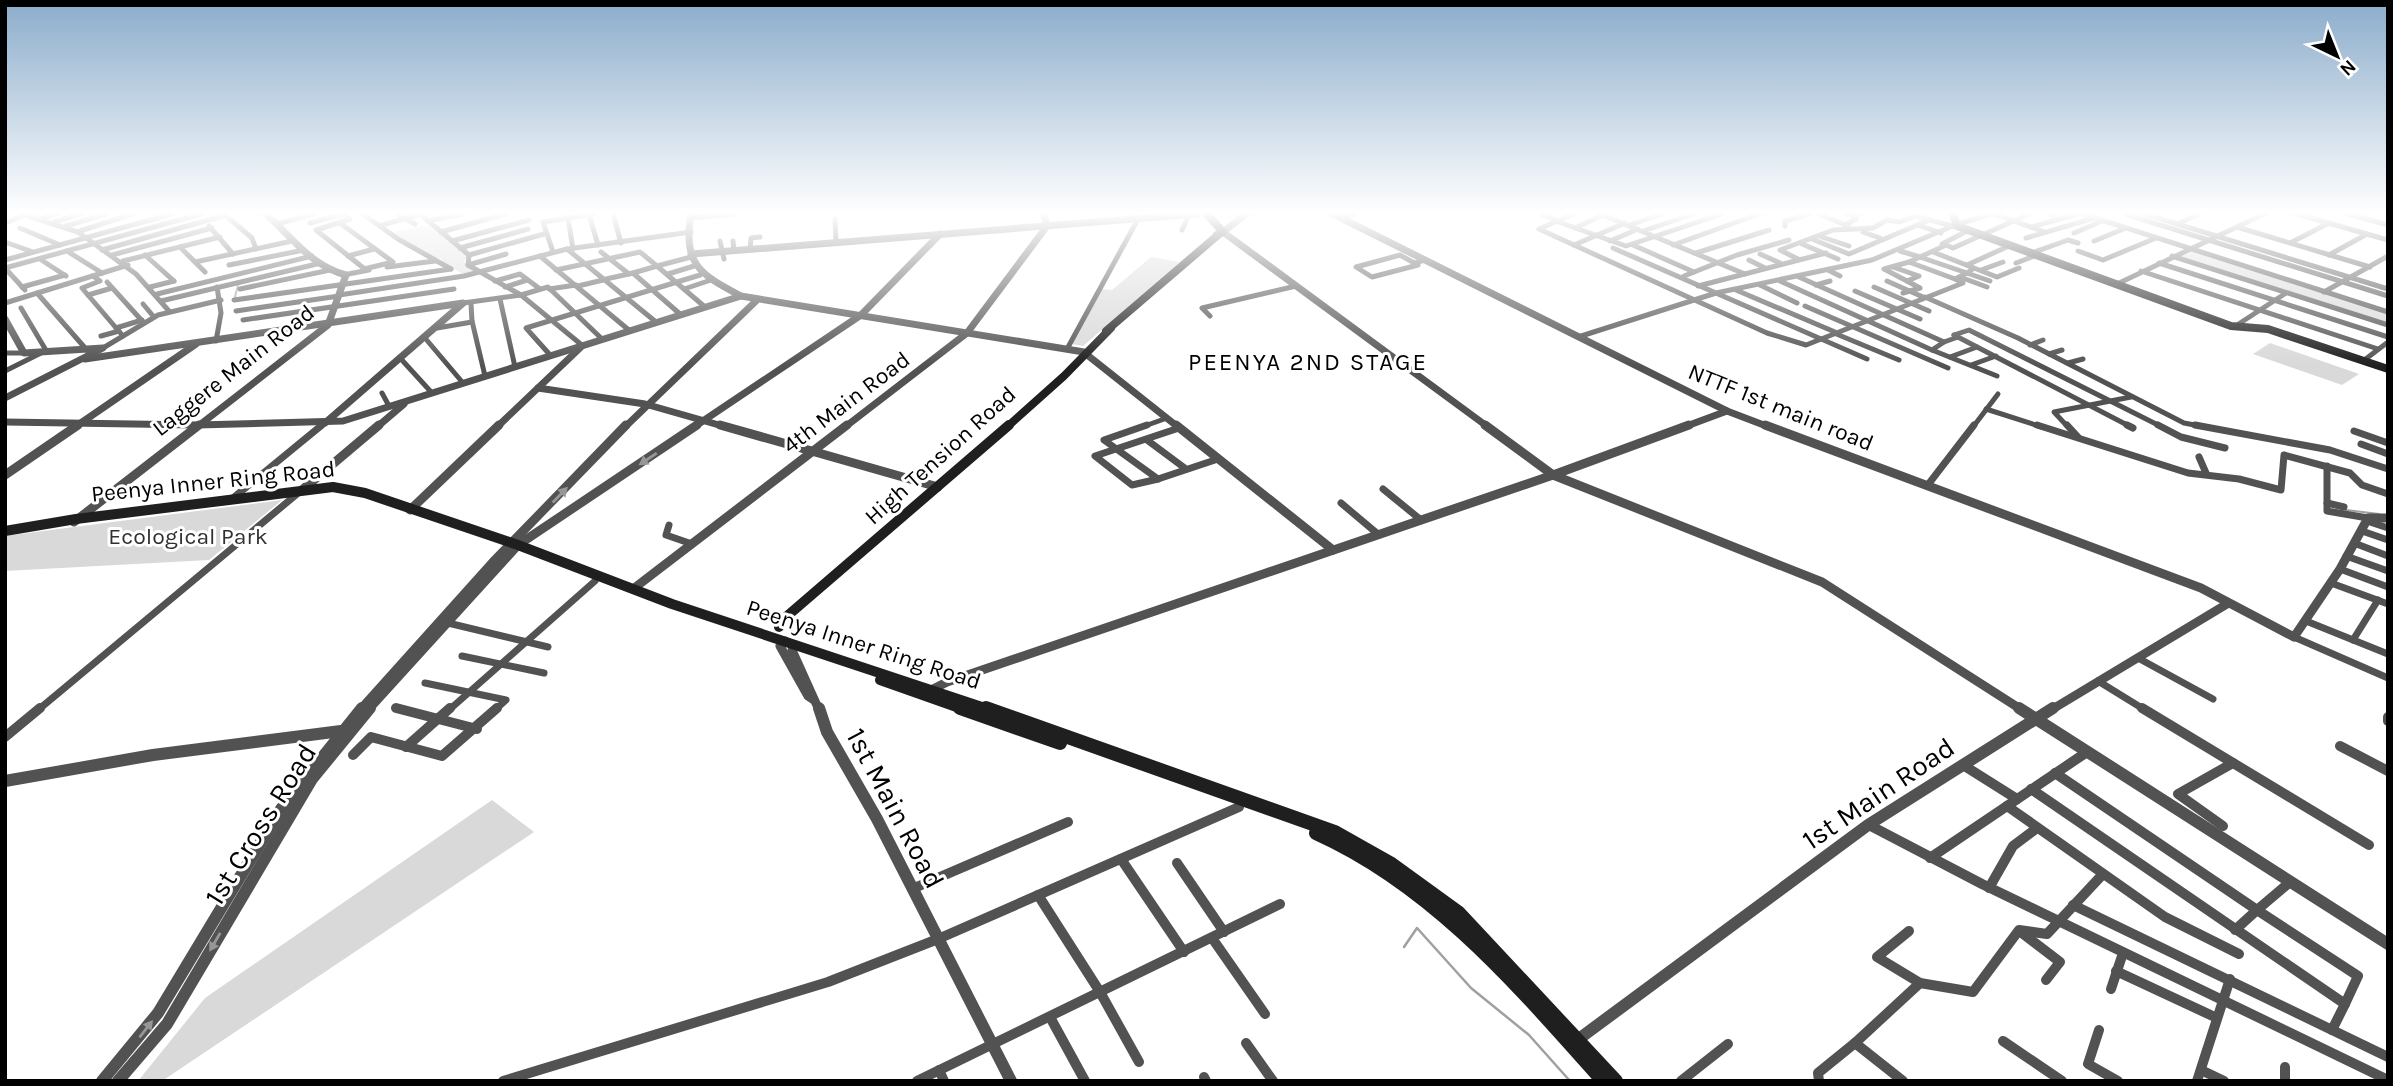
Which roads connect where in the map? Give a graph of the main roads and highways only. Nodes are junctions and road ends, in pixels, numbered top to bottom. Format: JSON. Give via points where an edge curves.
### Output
{"nodes":[{"id":1,"x":1184,"y":265,"type":"edge"},
{"id":2,"x":2064,"y":265,"type":"edge"},
{"id":3,"x":2388,"y":369,"type":"edge"},
{"id":4,"x":300,"y":492,"type":"junction"},
{"id":5,"x":75,"y":520,"type":"junction"},
{"id":6,"x":5,"y":533,"type":"edge"},
{"id":7,"x":513,"y":546,"type":"junction"},
{"id":8,"x":772,"y":635,"type":"junction"},
{"id":9,"x":934,"y":694,"type":"junction"},
{"id":10,"x":1574,"y":1042,"type":"junction"},
{"id":11,"x":1603,"y":1081,"type":"edge"},
{"id":12,"x":1616,"y":1081,"type":"edge"}],
"edges":[{"from":1,"to":8,"type":"main road","name":"High Tension Road"},
{"from":2,"to":3,"type":"main road","via":[[2234,327],[2268,329]]},
{"from":4,"to":5,"type":"main road","name":"Peenya Inner Ring Road"},
{"from":4,"to":5,"type":"main road","name":"Peenya Inner Ring Road"},
{"from":4,"to":7,"type":"main road","name":"Peenya Inner Ring Road","via":[[328,490],[358,496]]},
{"from":4,"to":7,"type":"main road","name":"Peenya Inner Ring Road","via":[[333,487],[365,494]]},
{"from":5,"to":6,"type":"main road","name":"Peenya Inner Ring Road"},
{"from":7,"to":8,"type":"main road","name":"Peenya Inner Ring Road"},
{"from":7,"to":8,"type":"main road","name":"Peenya Inner Ring Road","via":[[595,581]]},
{"from":8,"to":9,"type":"main road","name":"Peenya Inner Ring Road","via":[[788,646]]},
{"from":9,"to":10,"type":"main road","name":"Peenya Inner Ring Road","via":[[1327,837],[1379,867],[1459,926]]},
{"from":9,"to":10,"type":"main road","name":"Peenya Inner Ring Road","via":[[1335,832],[1390,863],[1459,913]]},
{"from":10,"to":11,"type":"main road","name":"Peenya Inner Ring Road"},
{"from":10,"to":12,"type":"main road","name":"Peenya Inner Ring Road"}]}
